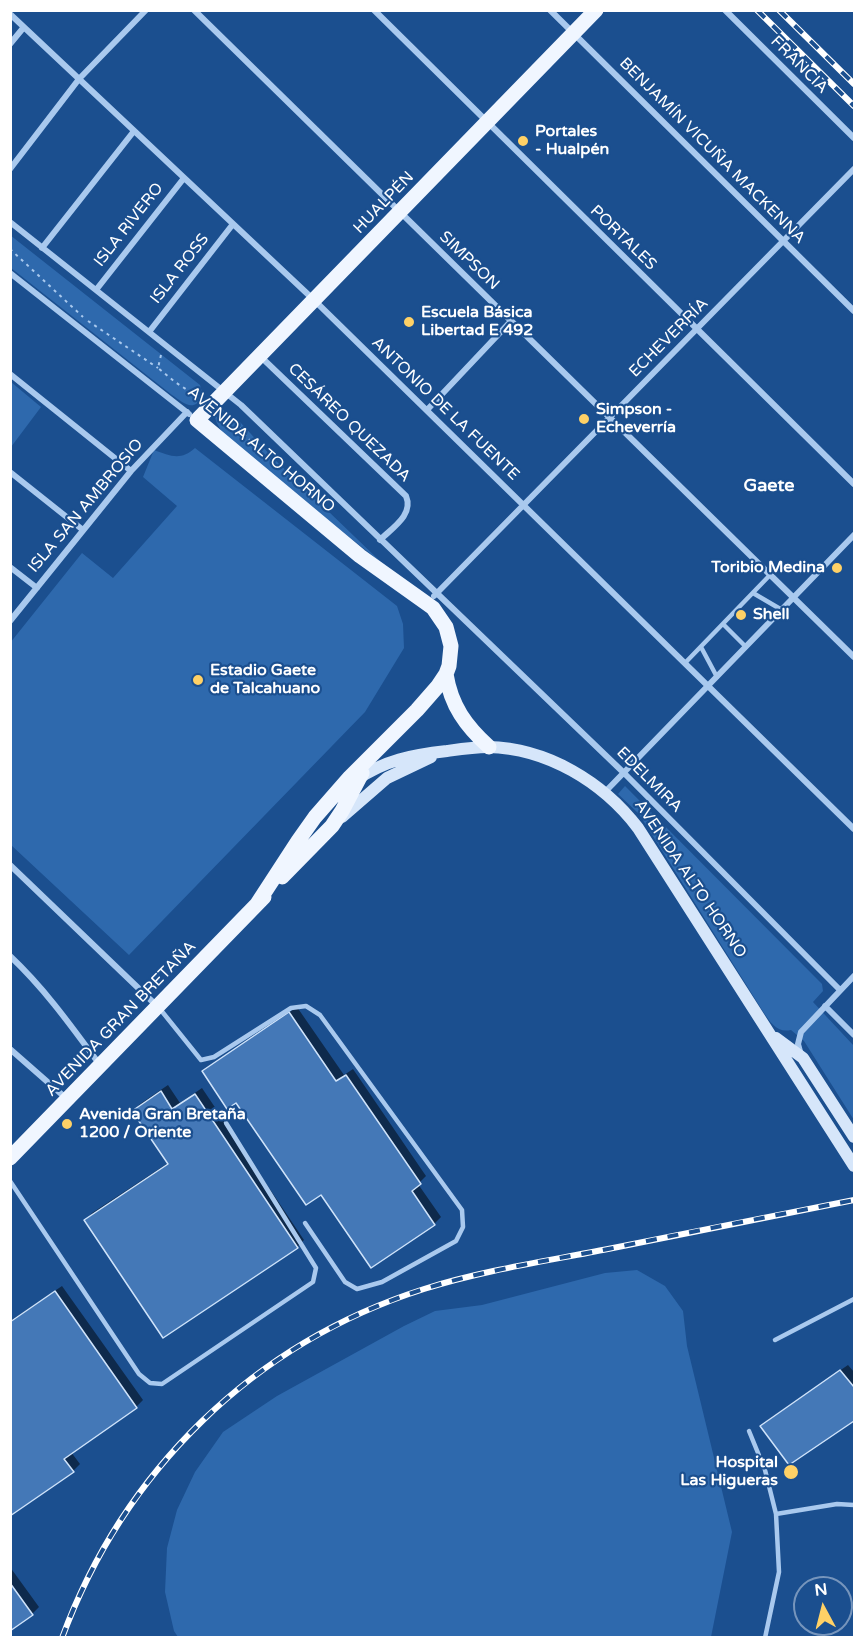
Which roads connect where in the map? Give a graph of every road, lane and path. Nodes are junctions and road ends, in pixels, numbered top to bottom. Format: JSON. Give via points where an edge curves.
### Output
{"nodes":[{"id":1,"x":146,"y":10,"type":"edge"},
{"id":2,"x":194,"y":10,"type":"edge"},
{"id":3,"x":374,"y":10,"type":"edge"},
{"id":4,"x":550,"y":10,"type":"edge"},
{"id":5,"x":596,"y":10,"type":"edge"},
{"id":6,"x":725,"y":10,"type":"edge"},
{"id":7,"x":10,"y":14,"type":"edge"},
{"id":8,"x":24,"y":27,"type":"junction"},
{"id":9,"x":574,"y":34,"type":"junction"},
{"id":10,"x":10,"y":44,"type":"edge"},
{"id":11,"x":79,"y":80,"type":"junction"},
{"id":12,"x":487,"y":123,"type":"junction"},
{"id":13,"x":134,"y":130,"type":"junction"},
{"id":14,"x":855,"y":138,"type":"edge"},
{"id":15,"x":10,"y":169,"type":"edge"},
{"id":16,"x":855,"y":169,"type":"edge"},
{"id":17,"x":184,"y":178,"type":"junction"},
{"id":18,"x":400,"y":212,"type":"junction"},
{"id":19,"x":10,"y":222,"type":"edge"},
{"id":20,"x":234,"y":224,"type":"junction"},
{"id":21,"x":783,"y":241,"type":"junction"},
{"id":22,"x":42,"y":248,"type":"junction"},
{"id":23,"x":10,"y":249,"type":"edge"},
{"id":24,"x":10,"y":273,"type":"edge"},
{"id":25,"x":96,"y":290,"type":"junction"},
{"id":26,"x":314,"y":300,"type":"junction"},
{"id":27,"x":855,"y":311,"type":"edge"},
{"id":28,"x":511,"y":321,"type":"junction"},
{"id":29,"x":697,"y":329,"type":"junction"},
{"id":30,"x":149,"y":332,"type":"junction"},
{"id":31,"x":165,"y":344,"type":"junction"},
{"id":32,"x":260,"y":356,"type":"junction"},
{"id":33,"x":158,"y":368,"type":"junction"},
{"id":34,"x":10,"y":374,"type":"edge"},
{"id":35,"x":225,"y":392,"type":"junction"},
{"id":36,"x":211,"y":406,"type":"junction"},
{"id":37,"x":427,"y":410,"type":"junction"},
{"id":38,"x":192,"y":416,"type":"junction"},
{"id":39,"x":609,"y":418,"type":"junction"},
{"id":40,"x":131,"y":471,"type":"junction"},
{"id":41,"x":10,"y":472,"type":"edge"},
{"id":42,"x":855,"y":484,"type":"edge"},
{"id":43,"x":524,"y":505,"type":"junction"},
{"id":44,"x":83,"y":530,"type":"junction"},
{"id":45,"x":855,"y":535,"type":"edge"},
{"id":46,"x":380,"y":540,"type":"junction"},
{"id":47,"x":10,"y":567,"type":"edge"},
{"id":48,"x":770,"y":575,"type":"junction"},
{"id":49,"x":37,"y":588,"type":"junction"},
{"id":50,"x":753,"y":593,"type":"junction"},
{"id":51,"x":432,"y":598,"type":"junction"},
{"id":52,"x":794,"y":598,"type":"junction"},
{"id":53,"x":782,"y":610,"type":"junction"},
{"id":54,"x":10,"y":621,"type":"edge"},
{"id":55,"x":723,"y":624,"type":"junction"},
{"id":56,"x":701,"y":646,"type":"junction"},
{"id":57,"x":746,"y":647,"type":"junction"},
{"id":58,"x":855,"y":657,"type":"edge"},
{"id":59,"x":685,"y":663,"type":"junction"},
{"id":60,"x":446,"y":674,"type":"junction"},
{"id":61,"x":717,"y":677,"type":"junction"},
{"id":62,"x":708,"y":686,"type":"junction"},
{"id":63,"x":489,"y":747,"type":"junction"},
{"id":64,"x":445,"y":751,"type":"junction"},
{"id":65,"x":372,"y":755,"type":"junction"},
{"id":66,"x":624,"y":773,"type":"junction"},
{"id":67,"x":359,"y":778,"type":"junction"},
{"id":68,"x":605,"y":792,"type":"junction"},
{"id":69,"x":329,"y":801,"type":"junction"},
{"id":70,"x":332,"y":826,"type":"junction"},
{"id":71,"x":855,"y":829,"type":"edge"},
{"id":72,"x":10,"y":865,"type":"edge"},
{"id":73,"x":257,"y":904,"type":"junction"},
{"id":74,"x":10,"y":956,"type":"edge"},
{"id":75,"x":855,"y":975,"type":"edge"},
{"id":76,"x":840,"y":990,"type":"junction"},
{"id":77,"x":158,"y":1006,"type":"junction"},
{"id":78,"x":825,"y":1006,"type":"junction"},
{"id":79,"x":770,"y":1034,"type":"junction"},
{"id":80,"x":855,"y":1035,"type":"edge"},
{"id":81,"x":10,"y":1049,"type":"edge"},
{"id":82,"x":803,"y":1058,"type":"junction"},
{"id":83,"x":100,"y":1066,"type":"junction"},
{"id":84,"x":67,"y":1100,"type":"junction"},
{"id":85,"x":226,"y":1123,"type":"dead end"},
{"id":86,"x":855,"y":1137,"type":"edge"},
{"id":87,"x":10,"y":1158,"type":"edge"},
{"id":88,"x":855,"y":1166,"type":"edge"},
{"id":89,"x":10,"y":1181,"type":"edge"},
{"id":90,"x":305,"y":1223,"type":"dead end"},
{"id":91,"x":855,"y":1299,"type":"edge"},
{"id":92,"x":775,"y":1340,"type":"dead end"},
{"id":93,"x":748,"y":1431,"type":"dead end"},
{"id":94,"x":855,"y":1505,"type":"edge"},
{"id":95,"x":776,"y":1514,"type":"junction"},
{"id":96,"x":765,"y":1638,"type":"edge"}],
"edges":[{"from":1,"to":11,"type":"street"},
{"from":2,"to":18,"type":"street","name":"SIMPSON"},
{"from":3,"to":12,"type":"street","name":"PORTALES"},
{"from":4,"to":9,"type":"street","name":"BENJAMÍN VICUÑA MACKENNA"},
{"from":5,"to":9,"type":"main road","name":"HUALPÉN"},
{"from":6,"to":14,"type":"street","name":"FRANCIA"},
{"from":7,"to":8,"type":"street","name":"ANTONIO DE LA FUENTE"},
{"from":8,"to":10,"type":"street"},
{"from":8,"to":11,"type":"street","name":"ANTONIO DE LA FUENTE"},
{"from":9,"to":12,"type":"main road","name":"HUALPÉN"},
{"from":9,"to":21,"type":"street","name":"BENJAMÍN VICUÑA MACKENNA"},
{"from":11,"to":13,"type":"street","name":"ANTONIO DE LA FUENTE"},
{"from":11,"to":15,"type":"street"},
{"from":12,"to":18,"type":"main road","name":"HUALPÉN"},
{"from":12,"to":29,"type":"street","name":"PORTALES"},
{"from":13,"to":17,"type":"street","name":"ANTONIO DE LA FUENTE"},
{"from":13,"to":22,"type":"street"},
{"from":16,"to":21,"type":"street","name":"ECHEVERRÍA"},
{"from":17,"to":20,"type":"street","name":"ANTONIO DE LA FUENTE"},
{"from":17,"to":25,"type":"street","name":"ISLA RIVERO"},
{"from":18,"to":26,"type":"main road","name":"HUALPÉN"},
{"from":18,"to":28,"type":"street","name":"SIMPSON"},
{"from":19,"to":22,"type":"street","name":"AVENIDA ALTO HORNO"},
{"from":20,"to":26,"type":"street","name":"ANTONIO DE LA FUENTE"},
{"from":20,"to":30,"type":"street","name":"ISLA ROSS"},
{"from":21,"to":27,"type":"street","name":"BENJAMÍN VICUÑA MACKENNA"},
{"from":21,"to":29,"type":"street","name":"ECHEVERRÍA"},
{"from":22,"to":25,"type":"street","name":"AVENIDA ALTO HORNO"},
{"from":23,"to":33,"type":"path","via":[[84,318]]},
{"from":24,"to":38,"type":"street","name":"AVENIDA ALTO HORNO"},
{"from":25,"to":30,"type":"street","name":"AVENIDA ALTO HORNO"},
{"from":26,"to":32,"type":"main road","name":"HUALPÉN"},
{"from":26,"to":37,"type":"street","name":"ANTONIO DE LA FUENTE"},
{"from":28,"to":37,"type":"street"},
{"from":28,"to":39,"type":"street","name":"SIMPSON"},
{"from":29,"to":39,"type":"street","name":"ECHEVERRÍA"},
{"from":29,"to":42,"type":"street","name":"PORTALES"},
{"from":30,"to":31,"type":"street","name":"AVENIDA ALTO HORNO"},
{"from":31,"to":33,"type":"path"},
{"from":31,"to":35,"type":"street","name":"AVENIDA ALTO HORNO"},
{"from":32,"to":35,"type":"main road","name":"HUALPÉN"},
{"from":32,"to":46,"type":"street","name":"CESÁREO QUEZADA","via":[[406,496],[406,513]]},
{"from":33,"to":36,"type":"path"},
{"from":34,"to":40,"type":"street"},
{"from":35,"to":36,"type":"main road","name":"HUALPÉN"},
{"from":35,"to":46,"type":"street","name":"AVENIDA ALTO HORNO"},
{"from":36,"to":38,"type":"main road","name":"HUALPÉN"},
{"from":37,"to":43,"type":"street","name":"ANTONIO DE LA FUENTE"},
{"from":38,"to":40,"type":"street","name":"ISLA SAN AMBROSIO"},
{"from":38,"to":51,"type":"main road","name":"AVENIDA ALTO HORNO","via":[[360,556]]},
{"from":39,"to":43,"type":"street","name":"ECHEVERRÍA"},
{"from":39,"to":48,"type":"street","name":"SIMPSON"},
{"from":40,"to":44,"type":"street","name":"ISLA SAN AMBROSIO"},
{"from":41,"to":44,"type":"street"},
{"from":43,"to":51,"type":"street","name":"ECHEVERRÍA"},
{"from":43,"to":59,"type":"street","name":"ANTONIO DE LA FUENTE"},
{"from":44,"to":49,"type":"street","name":"ISLA SAN AMBROSIO"},
{"from":45,"to":52,"type":"street"},
{"from":46,"to":51,"type":"street","name":"AVENIDA ALTO HORNO"},
{"from":47,"to":49,"type":"street"},
{"from":48,"to":50,"type":"lane"},
{"from":48,"to":52,"type":"street","name":"SIMPSON"},
{"from":49,"to":54,"type":"street","name":"ISLA SAN AMBROSIO"},
{"from":50,"to":53,"type":"lane"},
{"from":50,"to":55,"type":"lane"},
{"from":51,"to":60,"type":"main road","name":"AVENIDA ALTO HORNO","via":[[449,636],[451,656]]},
{"from":51,"to":66,"type":"street","name":"EDELMIRA"},
{"from":52,"to":53,"type":"street"},
{"from":52,"to":58,"type":"street","name":"SIMPSON"},
{"from":53,"to":57,"type":"street"},
{"from":55,"to":56,"type":"lane"},
{"from":55,"to":57,"type":"lane"},
{"from":56,"to":59,"type":"lane"},
{"from":56,"to":61,"type":"lane"},
{"from":57,"to":61,"type":"street"},
{"from":59,"to":62,"type":"street","name":"ANTONIO DE LA FUENTE"},
{"from":60,"to":63,"type":"main road","via":[[458,712]]},
{"from":60,"to":65,"type":"main road","name":"AVENIDA GRAN BRETAÑA","via":[[423,704]]},
{"from":61,"to":62,"type":"street"},
{"from":62,"to":66,"type":"street"},
{"from":62,"to":71,"type":"street","name":"ANTONIO DE LA FUENTE"},
{"from":63,"to":64,"type":"main road","name":"AVENIDA GRAN BRETAÑA"},
{"from":63,"to":68,"type":"main road","name":"AVENIDA ALTO HORNO","via":[[550,761]]},
{"from":64,"to":67,"type":"main road","name":"AVENIDA GRAN BRETAÑA","via":[[396,760]]},
{"from":64,"to":70,"type":"main road","name":"AVENIDA GRAN BRETAÑA","via":[[387,778]]},
{"from":65,"to":67,"type":"main road","name":"AVENIDA GRAN BRETAÑA"},
{"from":65,"to":69,"type":"main road","name":"AVENIDA GRAN BRETAÑA"},
{"from":66,"to":68,"type":"street"},
{"from":66,"to":76,"type":"street","name":"EDELMIRA"},
{"from":67,"to":69,"type":"main road","name":"AVENIDA GRAN BRETAÑA"},
{"from":67,"to":70,"type":"main road"},
{"from":68,"to":79,"type":"main road","name":"AVENIDA ALTO HORNO","via":[[638,828]]},
{"from":69,"to":73,"type":"main road","name":"AVENIDA GRAN BRETAÑA"},
{"from":70,"to":73,"type":"main road","name":"AVENIDA GRAN BRETAÑA"},
{"from":72,"to":77,"type":"street"},
{"from":73,"to":77,"type":"main road","name":"AVENIDA GRAN BRETAÑA"},
{"from":74,"to":83,"type":"street","via":[[46,993]]},
{"from":75,"to":76,"type":"street"},
{"from":76,"to":78,"type":"street"},
{"from":77,"to":83,"type":"main road","name":"AVENIDA GRAN BRETAÑA"},
{"from":77,"to":90,"type":"lane","via":[[201,1060],[214,1056],[291,1008],[306,1006],[320,1016],[462,1210],[464,1227],[456,1240],[382,1282],[357,1289],[345,1282]]},
{"from":78,"to":80,"type":"street"},
{"from":78,"to":82,"type":"street","via":[[801,1032],[798,1044]]},
{"from":79,"to":82,"type":"main road","name":"AVENIDA ALTO HORNO"},
{"from":79,"to":88,"type":"main road","name":"AVENIDA ALTO HORNO"},
{"from":81,"to":84,"type":"street"},
{"from":82,"to":86,"type":"main road","name":"AVENIDA ALTO HORNO"},
{"from":83,"to":84,"type":"main road","name":"AVENIDA GRAN BRETAÑA"},
{"from":84,"to":87,"type":"main road","name":"AVENIDA GRAN BRETAÑA"},
{"from":85,"to":89,"type":"lane","via":[[316,1268],[315,1275],[313,1282],[162,1384],[150,1383],[140,1374]]},
{"from":91,"to":92,"type":"lane"},
{"from":93,"to":95,"type":"lane","via":[[765,1470]]},
{"from":94,"to":95,"type":"lane","via":[[837,1504]]},
{"from":95,"to":96,"type":"lane","via":[[779,1572]]}]}
